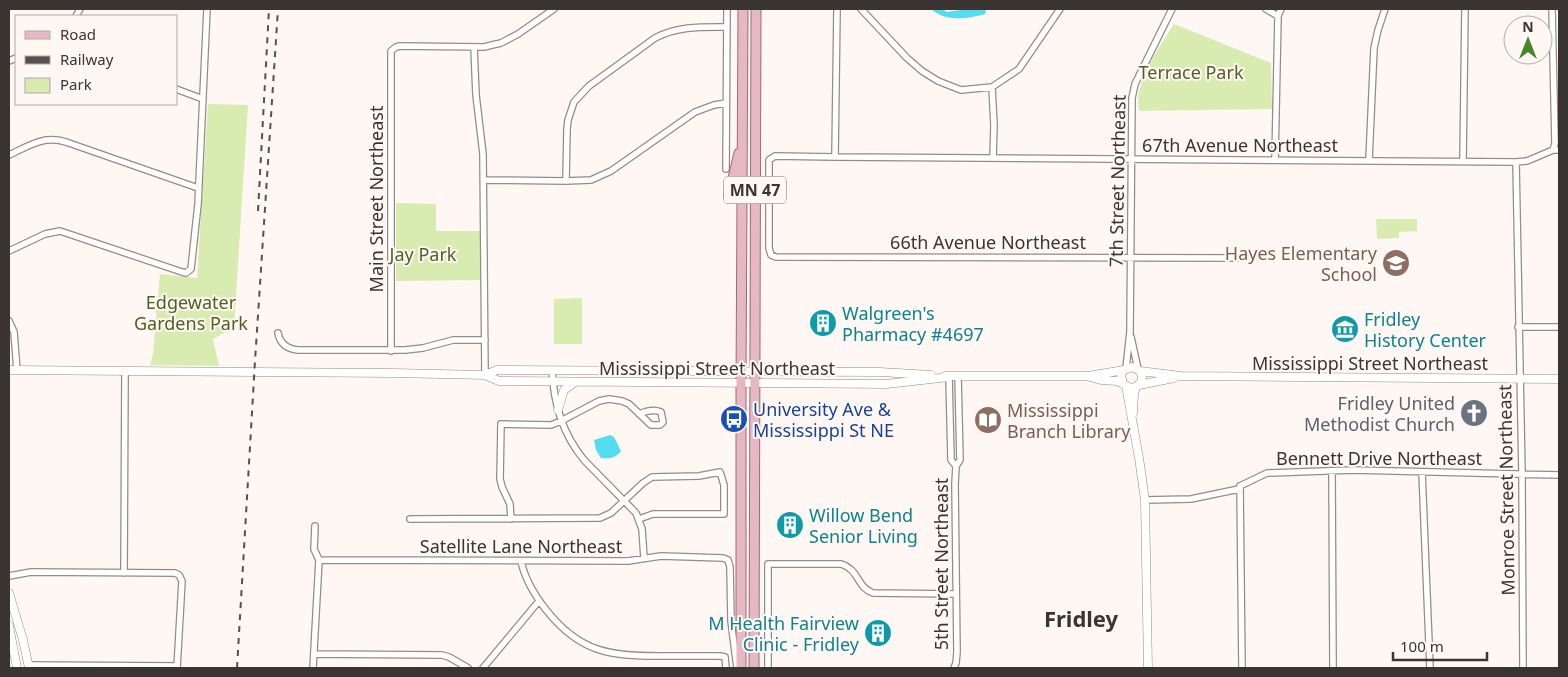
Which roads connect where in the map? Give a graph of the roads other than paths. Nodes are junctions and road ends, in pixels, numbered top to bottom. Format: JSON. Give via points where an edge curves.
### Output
{"nodes":[{"id":1,"x":208,"y":9,"type":"edge"},
{"id":2,"x":554,"y":9,"type":"edge"},
{"id":3,"x":727,"y":9,"type":"edge"},
{"id":4,"x":743,"y":9,"type":"edge"},
{"id":5,"x":756,"y":9,"type":"edge"},
{"id":6,"x":837,"y":9,"type":"edge"},
{"id":7,"x":861,"y":9,"type":"edge"},
{"id":8,"x":1060,"y":9,"type":"edge"},
{"id":9,"x":1172,"y":9,"type":"edge"},
{"id":10,"x":1266,"y":9,"type":"edge"},
{"id":11,"x":1281,"y":9,"type":"edge"},
{"id":12,"x":1386,"y":9,"type":"edge"},
{"id":13,"x":1465,"y":9,"type":"edge"},
{"id":14,"x":1552,"y":9,"type":"edge"},
{"id":15,"x":1278,"y":16,"type":"junction"},
{"id":16,"x":727,"y":27,"type":"junction"},
{"id":17,"x":474,"y":47,"type":"junction"},
{"id":18,"x":992,"y":87,"type":"junction"},
{"id":19,"x":178,"y":90,"type":"edge"},
{"id":20,"x":203,"y":99,"type":"junction"},
{"id":21,"x":726,"y":103,"type":"junction"},
{"id":22,"x":742,"y":139,"type":"junction"},
{"id":23,"x":1556,"y":150,"type":"edge"},
{"id":24,"x":9,"y":155,"type":"edge"},
{"id":25,"x":835,"y":157,"type":"junction"},
{"id":26,"x":993,"y":158,"type":"junction"},
{"id":27,"x":1130,"y":159,"type":"junction"},
{"id":28,"x":1274,"y":160,"type":"junction"},
{"id":29,"x":1369,"y":160,"type":"junction"},
{"id":30,"x":1463,"y":160,"type":"junction"},
{"id":31,"x":1516,"y":162,"type":"junction"},
{"id":32,"x":726,"y":170,"type":"dead end"},
{"id":33,"x":484,"y":180,"type":"junction"},
{"id":34,"x":566,"y":181,"type":"junction"},
{"id":35,"x":198,"y":188,"type":"junction"},
{"id":36,"x":729,"y":195,"type":"dead end"},
{"id":37,"x":9,"y":251,"type":"edge"},
{"id":38,"x":771,"y":255,"type":"joint"},
{"id":39,"x":1131,"y":258,"type":"junction"},
{"id":40,"x":1236,"y":258,"type":"dead end"},
{"id":41,"x":9,"y":321,"type":"edge"},
{"id":42,"x":1518,"y":327,"type":"junction"},
{"id":43,"x":1559,"y":327,"type":"edge"},
{"id":44,"x":1130,"y":332,"type":"junction"},
{"id":45,"x":278,"y":333,"type":"dead end"},
{"id":46,"x":485,"y":340,"type":"junction"},
{"id":47,"x":391,"y":351,"type":"junction"},
{"id":48,"x":1125,"y":369,"type":"junction"},
{"id":49,"x":13,"y":370,"type":"edge"},
{"id":50,"x":552,"y":370,"type":"junction"},
{"id":51,"x":741,"y":370,"type":"junction"},
{"id":52,"x":1139,"y":370,"type":"junction"},
{"id":53,"x":125,"y":371,"type":"junction"},
{"id":54,"x":754,"y":371,"type":"junction"},
{"id":55,"x":484,"y":375,"type":"junction"},
{"id":56,"x":949,"y":376,"type":"junction"},
{"id":57,"x":958,"y":376,"type":"junction"},
{"id":58,"x":1088,"y":376,"type":"junction"},
{"id":59,"x":1181,"y":376,"type":"junction"},
{"id":60,"x":1520,"y":379,"type":"junction"},
{"id":61,"x":1559,"y":379,"type":"edge"},
{"id":62,"x":553,"y":382,"type":"junction"},
{"id":63,"x":576,"y":382,"type":"junction"},
{"id":64,"x":741,"y":383,"type":"junction"},
{"id":65,"x":754,"y":384,"type":"junction"},
{"id":66,"x":1124,"y":385,"type":"junction"},
{"id":67,"x":1138,"y":386,"type":"junction"},
{"id":68,"x":558,"y":410,"type":"junction"},
{"id":69,"x":639,"y":414,"type":"dead end"},
{"id":70,"x":1132,"y":420,"type":"junction"},
{"id":71,"x":561,"y":421,"type":"junction"},
{"id":72,"x":956,"y":466,"type":"junction"},
{"id":73,"x":1332,"y":471,"type":"junction"},
{"id":74,"x":1422,"y":472,"type":"junction"},
{"id":75,"x":1522,"y":474,"type":"junction"},
{"id":76,"x":1559,"y":475,"type":"edge"},
{"id":77,"x":1240,"y":486,"type":"junction"},
{"id":78,"x":625,"y":500,"type":"junction"},
{"id":79,"x":1145,"y":500,"type":"junction"},
{"id":80,"x":410,"y":519,"type":"dead end"},
{"id":81,"x":511,"y":519,"type":"junction"},
{"id":82,"x":639,"y":519,"type":"junction"},
{"id":83,"x":315,"y":526,"type":"dead end"},
{"id":84,"x":644,"y":558,"type":"junction"},
{"id":85,"x":319,"y":560,"type":"junction"},
{"id":86,"x":521,"y":560,"type":"junction"},
{"id":87,"x":124,"y":573,"type":"junction"},
{"id":88,"x":9,"y":576,"type":"edge"},
{"id":89,"x":9,"y":593,"type":"edge"},
{"id":90,"x":956,"y":594,"type":"junction"},
{"id":91,"x":539,"y":601,"type":"junction"},
{"id":92,"x":9,"y":628,"type":"edge"},
{"id":93,"x":314,"y":654,"type":"junction"},
{"id":94,"x":28,"y":666,"type":"edge"},
{"id":95,"x":957,"y":666,"type":"edge"},
{"id":96,"x":177,"y":667,"type":"edge"},
{"id":97,"x":17,"y":668,"type":"edge"},
{"id":98,"x":313,"y":668,"type":"edge"},
{"id":99,"x":468,"y":668,"type":"edge"},
{"id":100,"x":483,"y":668,"type":"edge"},
{"id":101,"x":726,"y":668,"type":"edge"},
{"id":102,"x":737,"y":668,"type":"edge"},
{"id":103,"x":741,"y":668,"type":"edge"},
{"id":104,"x":754,"y":668,"type":"edge"},
{"id":105,"x":768,"y":668,"type":"edge"},
{"id":106,"x":1148,"y":668,"type":"edge"},
{"id":107,"x":1242,"y":668,"type":"edge"},
{"id":108,"x":1333,"y":668,"type":"edge"},
{"id":109,"x":1430,"y":668,"type":"edge"},
{"id":110,"x":1523,"y":668,"type":"edge"}],
"edges":[{"from":1,"to":20,"type":"street"},
{"from":2,"to":17,"type":"street","via":[[501,43]]},
{"from":3,"to":16,"type":"street"},
{"from":4,"to":22,"type":"main road","number":"MN 47"},
{"from":5,"to":54,"type":"main road","number":"MN 47"},
{"from":6,"to":25,"type":"street"},
{"from":7,"to":18,"type":"street","via":[[908,58],[938,82],[961,90]]},
{"from":8,"to":18,"type":"street","via":[[1019,69]]},
{"from":9,"to":27,"type":"street","name":"7th Street Northeast","via":[[1135,84],[1130,109]]},
{"from":10,"to":15,"type":"street"},
{"from":11,"to":15,"type":"street"},
{"from":12,"to":29,"type":"street","via":[[1374,48]]},
{"from":13,"to":30,"type":"street"},
{"from":14,"to":23,"type":"street"},
{"from":15,"to":28,"type":"street"},
{"from":16,"to":21,"type":"street"},
{"from":16,"to":34,"type":"street","via":[[683,28],[664,33],[589,86],[574,102],[568,120]]},
{"from":17,"to":33,"type":"street"},
{"from":17,"to":47,"type":"street","name":"Main Street Northeast","via":[[400,46],[393,49],[391,55]]},
{"from":18,"to":26,"type":"street"},
{"from":19,"to":20,"type":"street"},
{"from":20,"to":35,"type":"street"},
{"from":21,"to":32,"type":"street"},
{"from":21,"to":34,"type":"street","via":[[695,112],[601,176],[591,180]]},
{"from":22,"to":36,"type":"main road"},
{"from":22,"to":51,"type":"main road","number":"MN 47"},
{"from":23,"to":31,"type":"street","name":"67th Avenue Northeast"},
{"from":24,"to":35,"type":"street","via":[[40,141],[53,139]]},
{"from":25,"to":26,"type":"street","name":"67th Avenue Northeast"},
{"from":25,"to":38,"type":"street","name":"67th Avenue Northeast","via":[[775,156],[769,160]]},
{"from":26,"to":27,"type":"street","name":"67th Avenue Northeast"},
{"from":27,"to":28,"type":"street","name":"67th Avenue Northeast"},
{"from":27,"to":39,"type":"street","name":"7th Street Northeast"},
{"from":28,"to":29,"type":"street","name":"67th Avenue Northeast"},
{"from":29,"to":30,"type":"street","name":"67th Avenue Northeast"},
{"from":30,"to":31,"type":"street","name":"67th Avenue Northeast"},
{"from":31,"to":42,"type":"street","name":"Monroe Street Northeast"},
{"from":33,"to":34,"type":"street"},
{"from":33,"to":46,"type":"street"},
{"from":35,"to":37,"type":"street","via":[[189,272],[60,232],[46,234]]},
{"from":38,"to":39,"type":"street","name":"66th Avenue Northeast"},
{"from":39,"to":40,"type":"street","name":"66th Avenue Northeast"},
{"from":39,"to":44,"type":"street","name":"7th Street Northeast"},
{"from":41,"to":49,"type":"street","via":[[14,332]]},
{"from":42,"to":43,"type":"street"},
{"from":42,"to":60,"type":"street","name":"Monroe Street Northeast"},
{"from":44,"to":48,"type":"street","name":"7th Street Northeast"},
{"from":44,"to":52,"type":"street","name":"7th Street Northeast"},
{"from":45,"to":47,"type":"street","via":[[285,346],[298,350]]},
{"from":46,"to":47,"type":"street","via":[[453,340],[414,350]]},
{"from":46,"to":55,"type":"street"},
{"from":48,"to":52,"type":"street"},
{"from":48,"to":58,"type":"street","name":"Mississippi Street Northeast"},
{"from":48,"to":66,"type":"street","via":[[1121,375]]},
{"from":49,"to":53,"type":"street","name":"Mississippi Street Northeast"},
{"from":50,"to":51,"type":"street","name":"Mississippi Street Northeast"},
{"from":50,"to":55,"type":"street","name":"Mississippi Street Northeast","via":[[497,370]]},
{"from":50,"to":62,"type":"street"},
{"from":51,"to":54,"type":"street","name":"Mississippi Street Northeast"},
{"from":51,"to":64,"type":"main road","number":"MN 47"},
{"from":52,"to":59,"type":"street","name":"Mississippi Street Northeast"},
{"from":52,"to":67,"type":"street","via":[[1142,380]]},
{"from":53,"to":55,"type":"street","name":"Mississippi Street Northeast"},
{"from":53,"to":87,"type":"street"},
{"from":54,"to":56,"type":"street","name":"Mississippi Street Northeast"},
{"from":54,"to":65,"type":"main road","number":"MN 47"},
{"from":55,"to":62,"type":"street","name":"Mississippi Street Northeast","via":[[499,381]]},
{"from":56,"to":57,"type":"street","name":"Mississippi Street Northeast"},
{"from":56,"to":65,"type":"street","name":"Mississippi Street Northeast","via":[[886,384]]},
{"from":56,"to":72,"type":"street","name":"5th Street Northeast","via":[[951,460]]},
{"from":57,"to":58,"type":"street","name":"Mississippi Street Northeast"},
{"from":57,"to":72,"type":"street","name":"5th Street Northeast","via":[[960,460]]},
{"from":58,"to":66,"type":"street","name":"Mississippi Street Northeast"},
{"from":59,"to":60,"type":"street","name":"Mississippi Street Northeast"},
{"from":59,"to":67,"type":"street","name":"Mississippi Street Northeast"},
{"from":60,"to":61,"type":"street","name":"Mississippi Street Northeast"},
{"from":60,"to":75,"type":"street","name":"Monroe Street Northeast"},
{"from":62,"to":63,"type":"street","name":"Mississippi Street Northeast"},
{"from":62,"to":68,"type":"street"},
{"from":63,"to":64,"type":"street","name":"Mississippi Street Northeast"},
{"from":63,"to":68,"type":"street","via":[[564,390]]},
{"from":64,"to":65,"type":"street","name":"Mississippi Street Northeast"},
{"from":64,"to":103,"type":"main road","number":"MN 47"},
{"from":65,"to":104,"type":"main road","number":"MN 47"},
{"from":66,"to":67,"type":"street"},
{"from":66,"to":70,"type":"street"},
{"from":67,"to":70,"type":"street","via":[[1134,393]]},
{"from":68,"to":71,"type":"street"},
{"from":69,"to":71,"type":"street","via":[[629,404],[604,398]]},
{"from":70,"to":79,"type":"street"},
{"from":71,"to":78,"type":"street","via":[[576,450]]},
{"from":71,"to":81,"type":"street","via":[[551,425],[501,424],[500,479],[510,504]]},
{"from":72,"to":90,"type":"street","name":"5th Street Northeast"},
{"from":73,"to":74,"type":"street","name":"Bennett Drive Northeast"},
{"from":73,"to":77,"type":"street","name":"Bennett Drive Northeast","via":[[1267,473]]},
{"from":73,"to":108,"type":"street"},
{"from":74,"to":75,"type":"street","name":"Bennett Drive Northeast"},
{"from":74,"to":109,"type":"street"},
{"from":75,"to":76,"type":"street","name":"Bennett Drive Northeast"},
{"from":75,"to":110,"type":"street","name":"Monroe Street Northeast"},
{"from":77,"to":79,"type":"street","name":"Bennett Drive Northeast","via":[[1239,489],[1191,499]]},
{"from":77,"to":107,"type":"street"},
{"from":78,"to":81,"type":"street","via":[[600,518]]},
{"from":78,"to":82,"type":"street"},
{"from":78,"to":82,"type":"street","via":[[652,477],[720,472],[724,485],[724,514],[653,514]]},
{"from":79,"to":106,"type":"street"},
{"from":80,"to":81,"type":"street"},
{"from":82,"to":84,"type":"street"},
{"from":83,"to":85,"type":"street","via":[[314,549]]},
{"from":84,"to":86,"type":"street","name":"Satellite Lane Northeast","via":[[628,561]]},
{"from":84,"to":102,"type":"street","name":"Satellite Lane Northeast","via":[[728,560]]},
{"from":85,"to":86,"type":"street","name":"Satellite Lane Northeast"},
{"from":85,"to":93,"type":"street"},
{"from":86,"to":91,"type":"street","via":[[524,575]]},
{"from":87,"to":88,"type":"street","via":[[31,572]]},
{"from":87,"to":96,"type":"street","via":[[179,575],[182,581]]},
{"from":89,"to":94,"type":"street"},
{"from":90,"to":95,"type":"street","name":"5th Street Northeast"},
{"from":90,"to":105,"type":"street","via":[[873,593],[862,586],[855,572],[841,564],[768,564]]},
{"from":91,"to":100,"type":"street"},
{"from":91,"to":101,"type":"street","via":[[566,632],[603,652],[630,656],[720,656],[726,657]]},
{"from":92,"to":97,"type":"street"},
{"from":93,"to":98,"type":"street"},
{"from":93,"to":99,"type":"street","via":[[442,655]]},
{"from":94,"to":96,"type":"street"}]}
